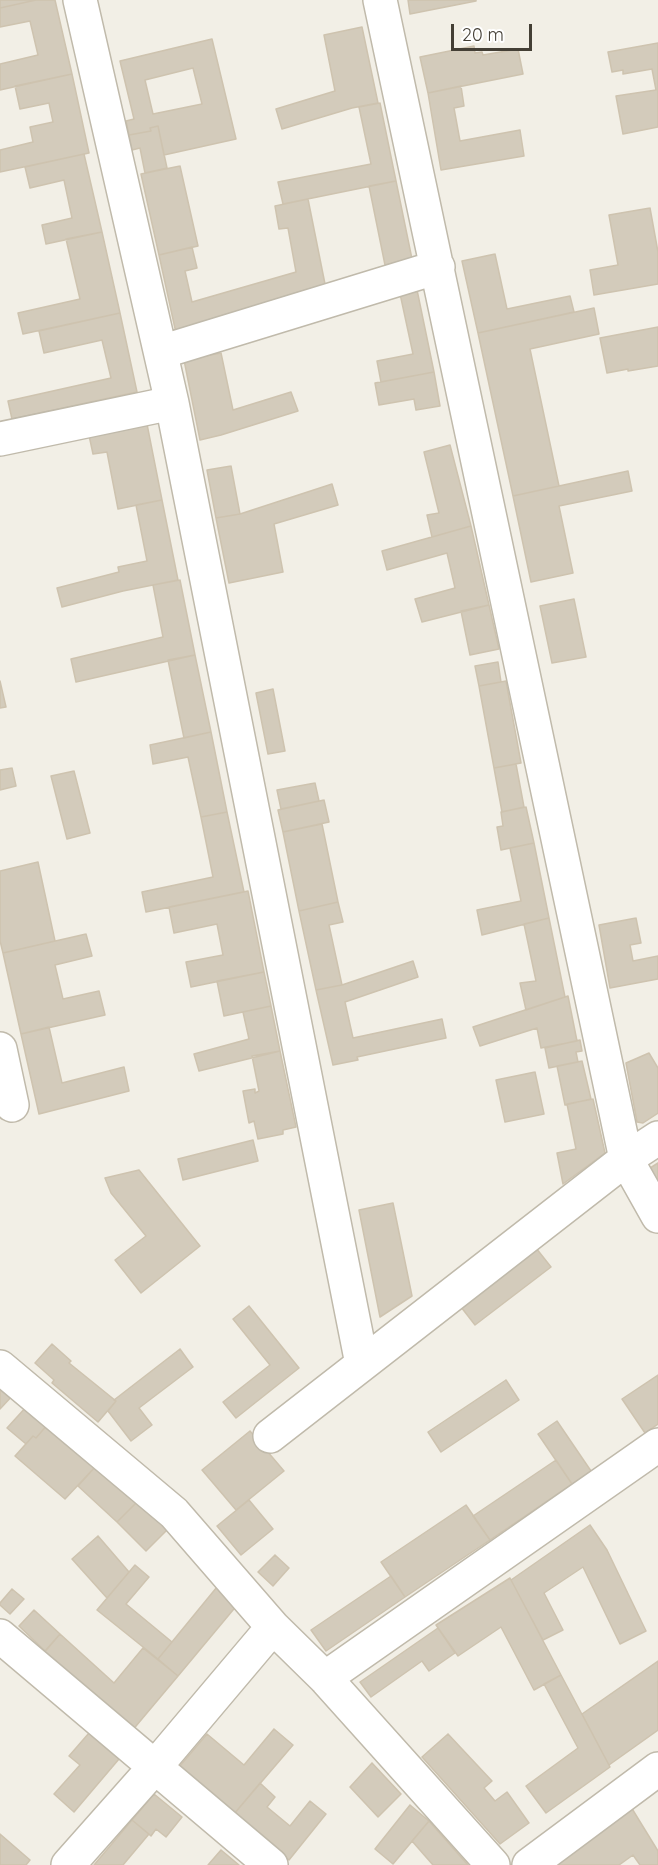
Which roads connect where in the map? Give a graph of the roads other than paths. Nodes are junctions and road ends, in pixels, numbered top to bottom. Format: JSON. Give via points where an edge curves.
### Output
{"nodes":[{"id":1,"x":80,"y":0,"type":"edge"},
{"id":2,"x":380,"y":0,"type":"edge"},
{"id":3,"x":438,"y":267,"type":"junction"},
{"id":4,"x":161,"y":351,"type":"junction"},
{"id":5,"x":172,"y":403,"type":"junction"},
{"id":6,"x":0,"y":439,"type":"edge"},
{"id":7,"x":0,"y":1049,"type":"edge"},
{"id":8,"x":12,"y":1105,"type":"dead end"},
{"id":9,"x":658,"y":1138,"type":"edge"},
{"id":10,"x":626,"y":1159,"type":"junction"},
{"id":11,"x":658,"y":1216,"type":"edge"},
{"id":12,"x":362,"y":1364,"type":"junction"},
{"id":13,"x":0,"y":1367,"type":"edge"},
{"id":14,"x":270,"y":1436,"type":"dead end"},
{"id":15,"x":658,"y":1445,"type":"edge"},
{"id":16,"x":273,"y":1627,"type":"junction"},
{"id":17,"x":0,"y":1636,"type":"edge"},
{"id":18,"x":325,"y":1678,"type":"junction"},
{"id":19,"x":154,"y":1768,"type":"junction"},
{"id":20,"x":658,"y":1769,"type":"edge"},
{"id":21,"x":68,"y":1865,"type":"edge"},
{"id":22,"x":272,"y":1865,"type":"edge"},
{"id":23,"x":493,"y":1865,"type":"edge"},
{"id":24,"x":529,"y":1865,"type":"edge"}],
"edges":[{"from":1,"to":4,"type":"lane"},
{"from":2,"to":3,"type":"lane"},
{"from":3,"to":4,"type":"lane"},
{"from":3,"to":10,"type":"lane"},
{"from":4,"to":5,"type":"lane"},
{"from":5,"to":6,"type":"lane"},
{"from":5,"to":12,"type":"lane"},
{"from":7,"to":8,"type":"lane"},
{"from":9,"to":10,"type":"lane"},
{"from":10,"to":11,"type":"lane"},
{"from":10,"to":12,"type":"lane"},
{"from":12,"to":14,"type":"lane"},
{"from":13,"to":16,"type":"lane","via":[[174,1513]]},
{"from":15,"to":18,"type":"lane"},
{"from":16,"to":18,"type":"lane"},
{"from":16,"to":19,"type":"lane"},
{"from":17,"to":19,"type":"lane"},
{"from":18,"to":23,"type":"lane"},
{"from":19,"to":21,"type":"lane"},
{"from":19,"to":22,"type":"lane"},
{"from":20,"to":24,"type":"lane"}]}
